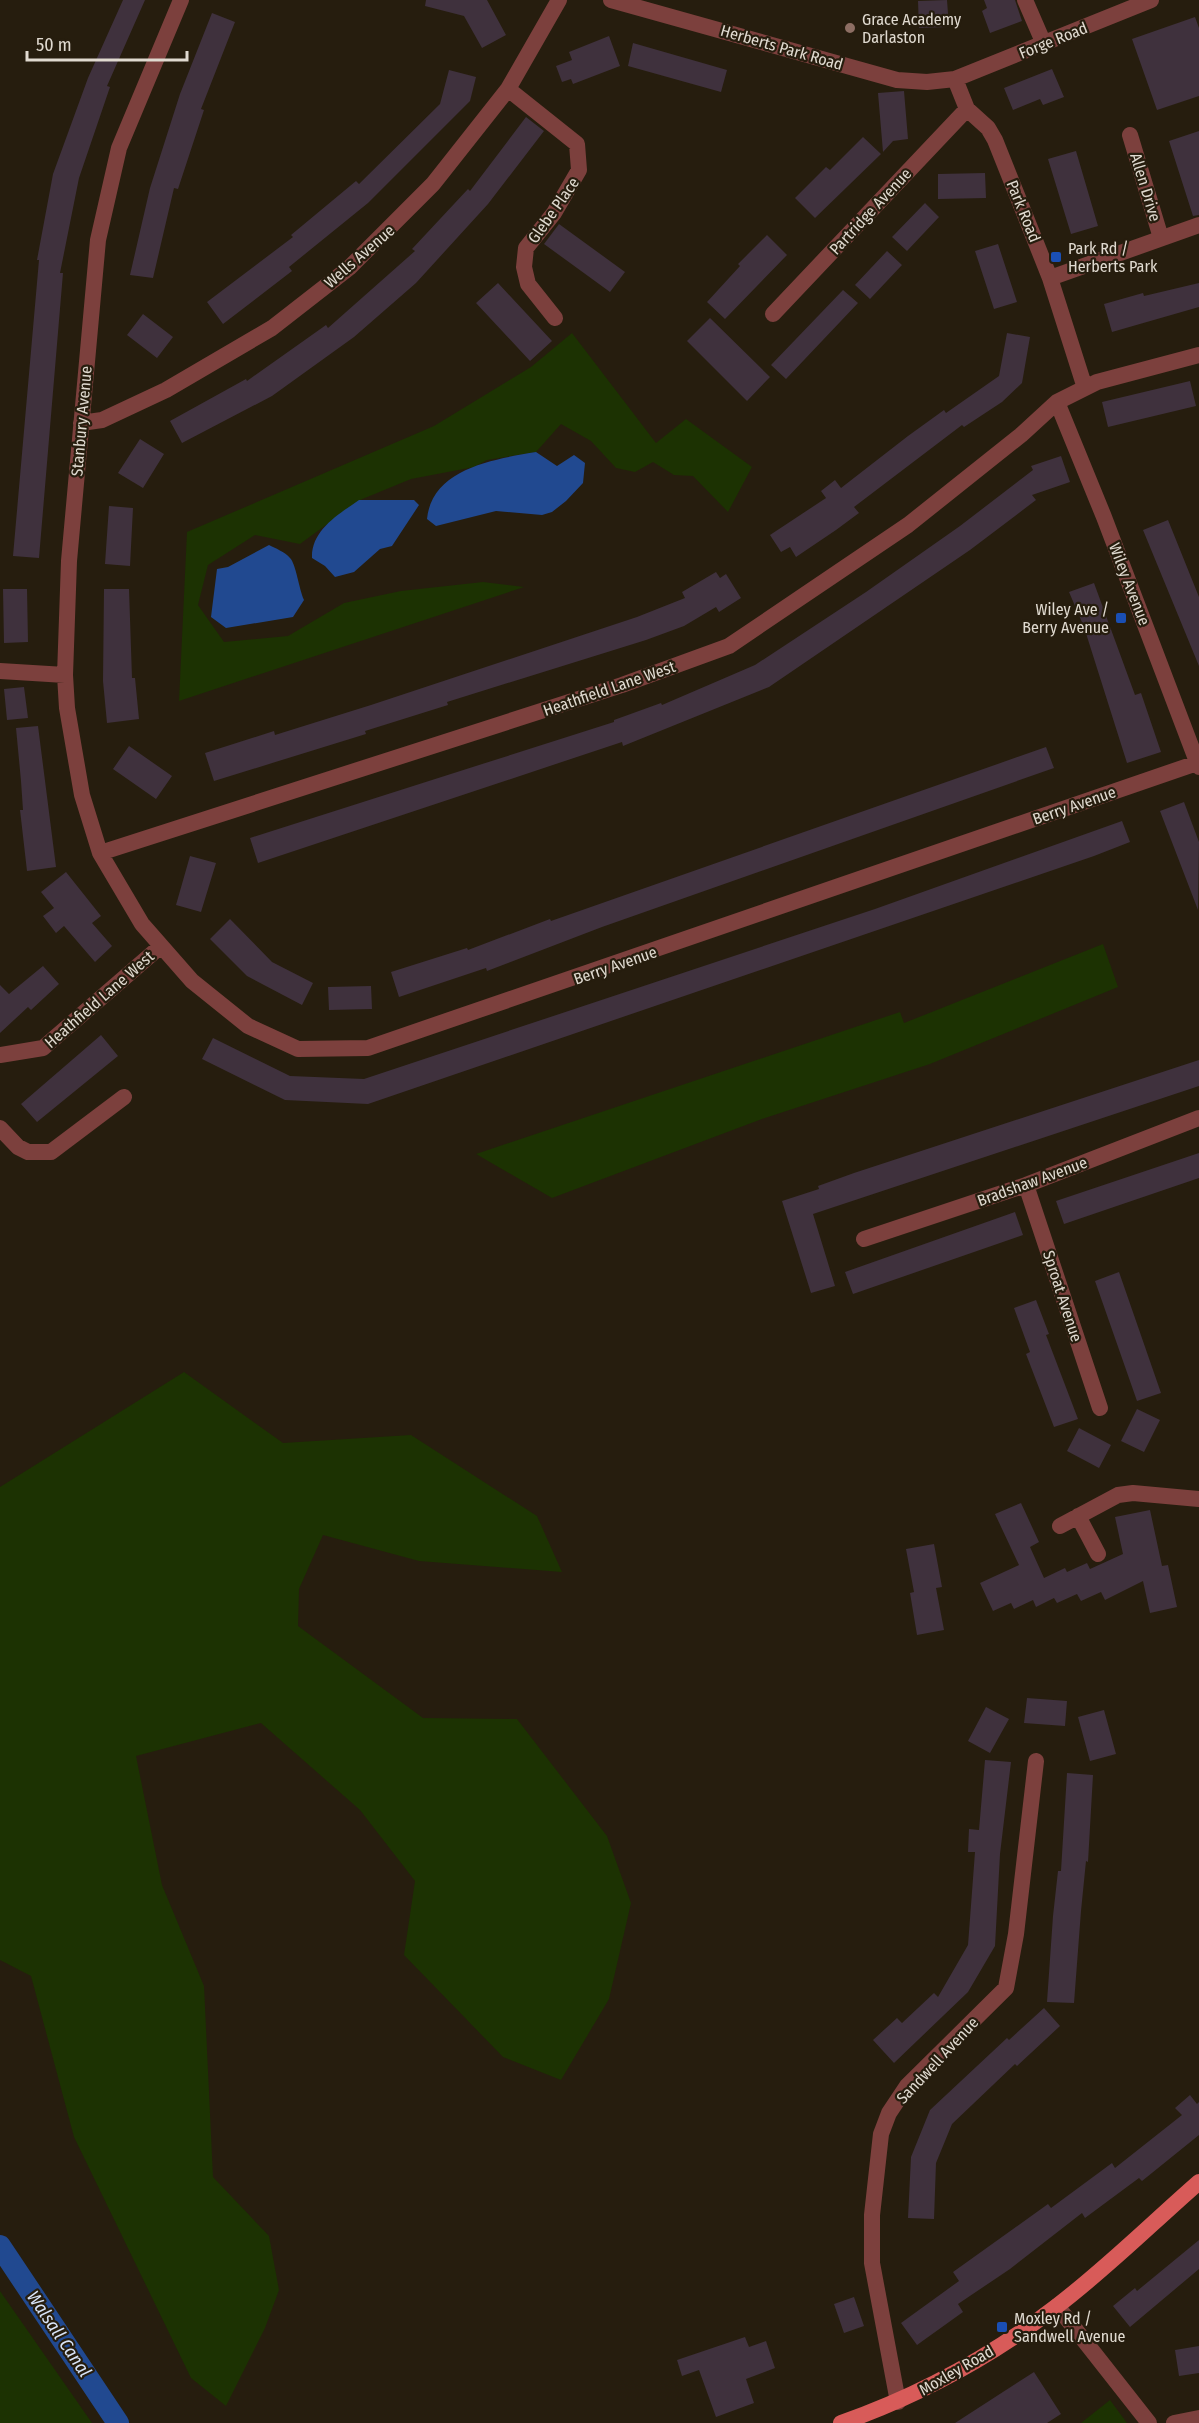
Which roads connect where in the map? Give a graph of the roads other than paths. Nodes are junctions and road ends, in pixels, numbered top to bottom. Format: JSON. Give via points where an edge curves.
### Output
{"nodes":[{"id":1,"x":181,"y":0,"type":"edge"},
{"id":2,"x":559,"y":0,"type":"edge"},
{"id":3,"x":611,"y":0,"type":"edge"},
{"id":4,"x":1024,"y":0,"type":"edge"},
{"id":5,"x":1151,"y":0,"type":"edge"},
{"id":6,"x":1044,"y":44,"type":"junction"},
{"id":7,"x":955,"y":79,"type":"junction"},
{"id":8,"x":508,"y":89,"type":"junction"},
{"id":9,"x":967,"y":109,"type":"junction"},
{"id":10,"x":1130,"y":135,"type":"dead end"},
{"id":11,"x":1199,"y":225,"type":"edge"},
{"id":12,"x":1161,"y":238,"type":"junction"},
{"id":13,"x":1050,"y":278,"type":"junction"},
{"id":14,"x":773,"y":314,"type":"dead end"},
{"id":15,"x":555,"y":318,"type":"dead end"},
{"id":16,"x":1199,"y":355,"type":"edge"},
{"id":17,"x":1085,"y":388,"type":"junction"},
{"id":18,"x":1057,"y":402,"type":"junction"},
{"id":19,"x":81,"y":423,"type":"junction"},
{"id":20,"x":0,"y":671,"type":"edge"},
{"id":21,"x":65,"y":675,"type":"junction"},
{"id":22,"x":1198,"y":765,"type":"edge"},
{"id":23,"x":100,"y":854,"type":"junction"},
{"id":24,"x":161,"y":946,"type":"junction"},
{"id":25,"x":0,"y":1055,"type":"edge"},
{"id":26,"x":124,"y":1097,"type":"dead end"},
{"id":27,"x":1199,"y":1118,"type":"edge"},
{"id":28,"x":0,"y":1128,"type":"edge"},
{"id":29,"x":1026,"y":1185,"type":"junction"},
{"id":30,"x":864,"y":1239,"type":"dead end"},
{"id":31,"x":1100,"y":1408,"type":"dead end"},
{"id":32,"x":1199,"y":1499,"type":"edge"},
{"id":33,"x":1078,"y":1516,"type":"junction"},
{"id":34,"x":1060,"y":1526,"type":"dead end"},
{"id":35,"x":1098,"y":1554,"type":"dead end"},
{"id":36,"x":1036,"y":1761,"type":"dead end"},
{"id":37,"x":1199,"y":2182,"type":"edge"},
{"id":38,"x":1058,"y":2306,"type":"junction"},
{"id":39,"x":898,"y":2402,"type":"junction"},
{"id":40,"x":1199,"y":2418,"type":"edge"},
{"id":41,"x":841,"y":2423,"type":"edge"},
{"id":42,"x":1149,"y":2423,"type":"edge"},
{"id":43,"x":1174,"y":2423,"type":"edge"}],
"edges":[{"from":1,"to":19,"type":"street","name":"Stanbury Avenue","via":[[119,148],[113,173],[98,240]]},
{"from":2,"to":8,"type":"street","name":"Wells Avenue"},
{"from":3,"to":7,"type":"street","name":"Herberts Park Road","via":[[897,80]]},
{"from":4,"to":6,"type":"street"},
{"from":5,"to":6,"type":"street","name":"Forge Road"},
{"from":6,"to":7,"type":"street","name":"Forge Road"},
{"from":7,"to":9,"type":"street","name":"Park Road"},
{"from":8,"to":15,"type":"street","name":"Glebe Place","via":[[578,144],[579,171],[554,213],[526,248],[524,267],[528,284]]},
{"from":8,"to":19,"type":"street","name":"Wells Avenue","via":[[433,184],[349,268],[272,328],[166,390],[102,420]]},
{"from":9,"to":13,"type":"street","name":"Park Road","via":[[995,140]]},
{"from":9,"to":14,"type":"street","name":"Partridge Avenue"},
{"from":10,"to":12,"type":"street","name":"Allen Drive"},
{"from":11,"to":12,"type":"street","name":"Allen Drive"},
{"from":12,"to":13,"type":"street","name":"Allen Drive"},
{"from":13,"to":17,"type":"street","name":"Park Road"},
{"from":16,"to":17,"type":"street","name":"Heathfield Lane West"},
{"from":17,"to":18,"type":"street","name":"Heathfield Lane West"},
{"from":18,"to":22,"type":"street","name":"Wiley Avenue"},
{"from":18,"to":23,"type":"street","name":"Heathfield Lane West","via":[[908,525],[729,646],[611,689]]},
{"from":19,"to":21,"type":"street","name":"Stanbury Avenue","via":[[69,561]]},
{"from":20,"to":21,"type":"street"},
{"from":21,"to":23,"type":"street","name":"Stanbury Avenue","via":[[82,795]]},
{"from":22,"to":24,"type":"street","name":"Berry Avenue","via":[[368,1048],[298,1049],[248,1026],[192,981]]},
{"from":23,"to":24,"type":"street","name":"Berry Avenue","via":[[142,924]]},
{"from":24,"to":25,"type":"street","name":"Heathfield Lane West","via":[[43,1048]]},
{"from":26,"to":28,"type":"street","via":[[51,1152],[28,1152]]},
{"from":27,"to":29,"type":"street","name":"Bradshaw Avenue"},
{"from":29,"to":30,"type":"street","name":"Bradshaw Avenue"},
{"from":29,"to":31,"type":"street","name":"Sproat Avenue"},
{"from":32,"to":33,"type":"street","via":[[1118,1495]]},
{"from":33,"to":34,"type":"street"},
{"from":33,"to":35,"type":"street"},
{"from":36,"to":39,"type":"street","name":"Sandwell Avenue","via":[[1006,1988],[908,2086],[880,2134],[872,2216],[873,2263]]},
{"from":37,"to":38,"type":"main road","name":"Moxley Road"},
{"from":38,"to":39,"type":"main road","name":"Moxley Road","via":[[970,2365]]},
{"from":38,"to":42,"type":"street"},
{"from":39,"to":41,"type":"main road","name":"Moxley Road"},
{"from":40,"to":43,"type":"street"}]}
